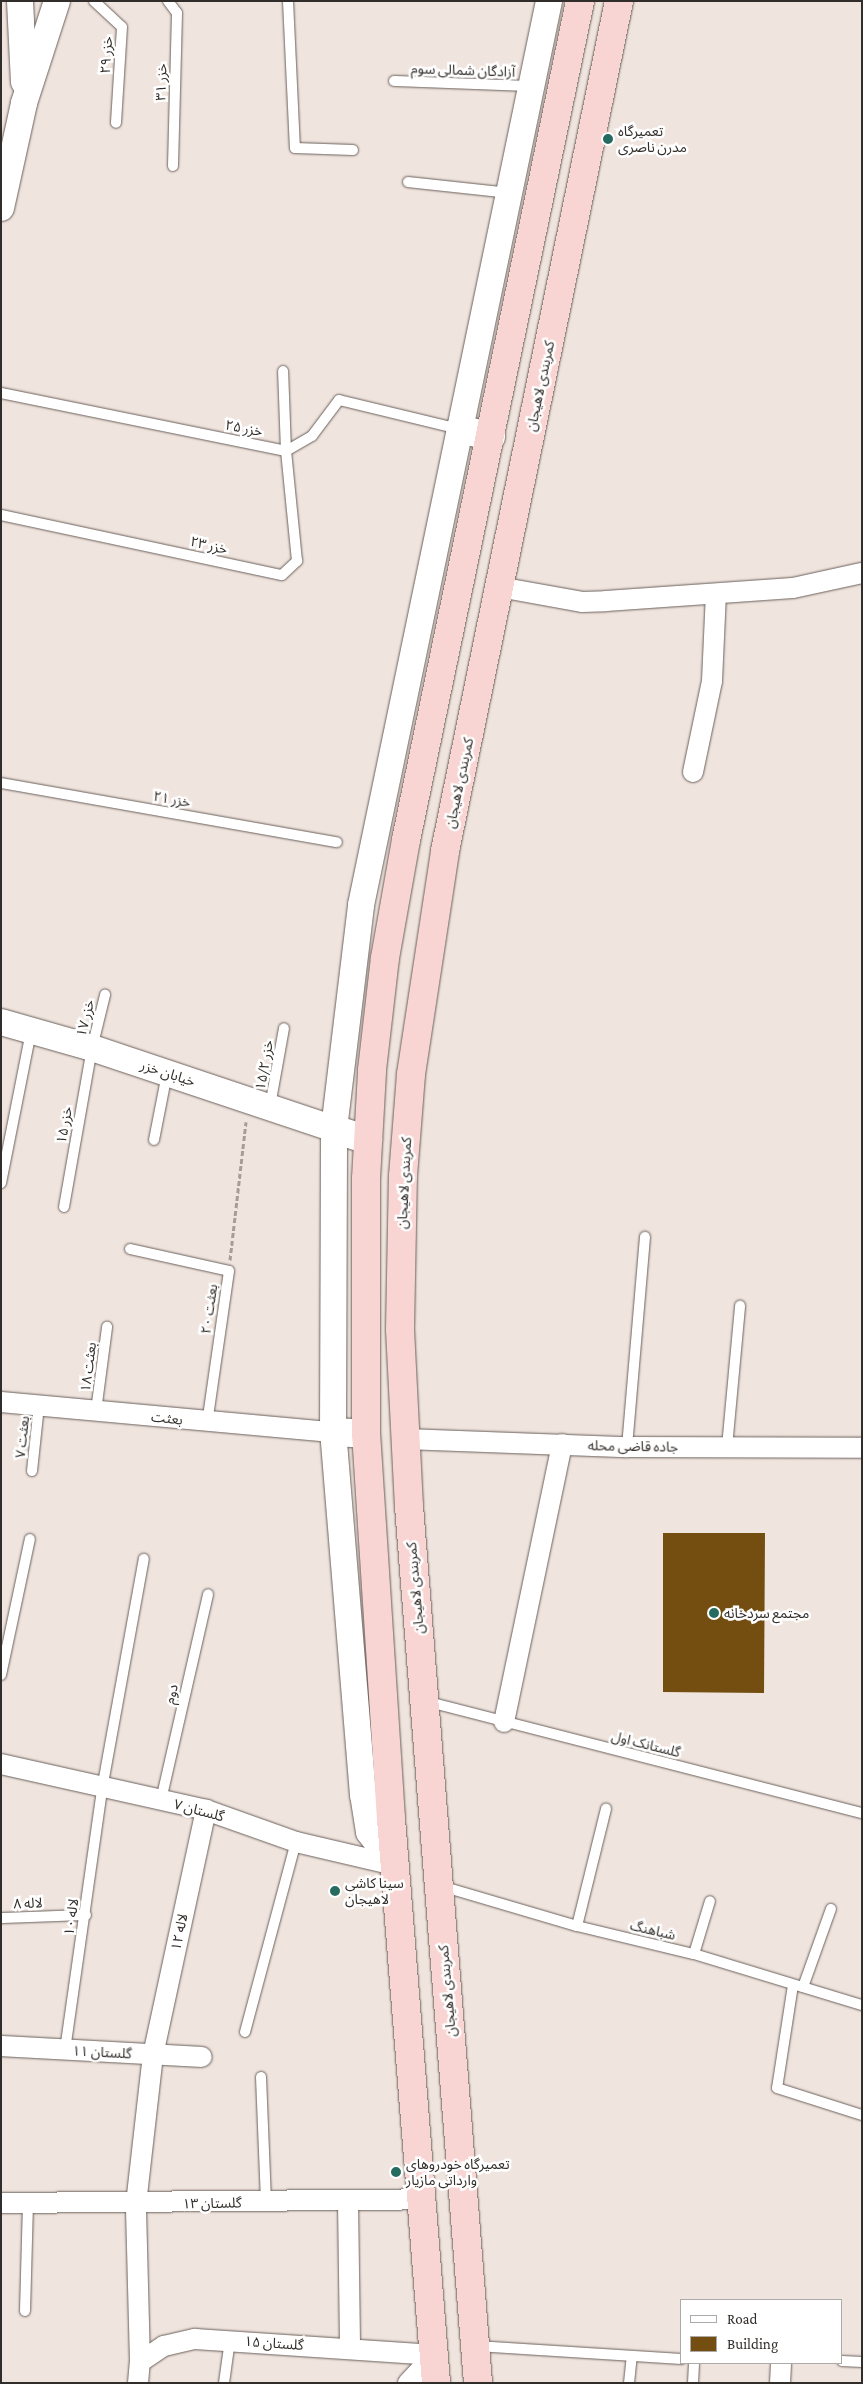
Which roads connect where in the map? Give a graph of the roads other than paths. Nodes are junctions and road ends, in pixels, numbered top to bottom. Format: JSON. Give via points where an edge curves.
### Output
{"nodes":[{"id":1,"x":20,"y":1,"type":"edge"},
{"id":2,"x":57,"y":1,"type":"edge"},
{"id":3,"x":94,"y":1,"type":"edge"},
{"id":4,"x":168,"y":1,"type":"edge"},
{"id":5,"x":288,"y":1,"type":"edge"},
{"id":6,"x":549,"y":1,"type":"edge"},
{"id":7,"x":580,"y":1,"type":"edge"},
{"id":8,"x":619,"y":1,"type":"edge"},
{"id":9,"x":394,"y":82,"type":"dead end"},
{"id":10,"x":531,"y":86,"type":"junction"},
{"id":11,"x":24,"y":103,"type":"junction"},
{"id":12,"x":116,"y":123,"type":"dead end"},
{"id":13,"x":353,"y":150,"type":"dead end"},
{"id":14,"x":173,"y":166,"type":"dead end"},
{"id":15,"x":408,"y":182,"type":"dead end"},
{"id":16,"x":509,"y":193,"type":"junction"},
{"id":17,"x":1,"y":208,"type":"edge"},
{"id":18,"x":283,"y":371,"type":"dead end"},
{"id":19,"x":1,"y":393,"type":"edge"},
{"id":20,"x":460,"y":429,"type":"junction"},
{"id":21,"x":491,"y":437,"type":"junction"},
{"id":22,"x":286,"y":451,"type":"junction"},
{"id":23,"x":1,"y":515,"type":"edge"},
{"id":24,"x":862,"y":574,"type":"edge"},
{"id":25,"x":499,"y":587,"type":"junction"},
{"id":26,"x":716,"y":594,"type":"junction"},
{"id":27,"x":693,"y":772,"type":"dead end"},
{"id":28,"x":1,"y":783,"type":"edge"},
{"id":29,"x":337,"y":842,"type":"dead end"},
{"id":30,"x":105,"y":995,"type":"dead end"},
{"id":31,"x":1,"y":1022,"type":"edge"},
{"id":32,"x":284,"y":1028,"type":"dead end"},
{"id":33,"x":32,"y":1031,"type":"junction"},
{"id":34,"x":92,"y":1048,"type":"junction"},
{"id":35,"x":167,"y":1073,"type":"junction"},
{"id":36,"x":259,"y":1104,"type":"junction"},
{"id":37,"x":334,"y":1128,"type":"junction"},
{"id":38,"x":154,"y":1140,"type":"dead end"},
{"id":39,"x":368,"y":1140,"type":"junction"},
{"id":40,"x":1,"y":1183,"type":"edge"},
{"id":41,"x":64,"y":1207,"type":"dead end"},
{"id":42,"x":645,"y":1237,"type":"dead end"},
{"id":43,"x":130,"y":1249,"type":"dead end"},
{"id":44,"x":740,"y":1306,"type":"dead end"},
{"id":45,"x":107,"y":1327,"type":"dead end"},
{"id":46,"x":1,"y":1402,"type":"edge"},
{"id":47,"x":39,"y":1406,"type":"junction"},
{"id":48,"x":96,"y":1411,"type":"junction"},
{"id":49,"x":207,"y":1423,"type":"junction"},
{"id":50,"x":333,"y":1432,"type":"junction"},
{"id":51,"x":366,"y":1434,"type":"junction"},
{"id":52,"x":405,"y":1440,"type":"junction"},
{"id":53,"x":562,"y":1444,"type":"junction"},
{"id":54,"x":627,"y":1446,"type":"junction"},
{"id":55,"x":727,"y":1447,"type":"junction"},
{"id":56,"x":862,"y":1448,"type":"edge"},
{"id":57,"x":32,"y":1471,"type":"dead end"},
{"id":58,"x":30,"y":1539,"type":"dead end"},
{"id":59,"x":144,"y":1559,"type":"dead end"},
{"id":60,"x":208,"y":1594,"type":"dead end"},
{"id":61,"x":1,"y":1675,"type":"edge"},
{"id":62,"x":424,"y":1701,"type":"junction"},
{"id":63,"x":504,"y":1722,"type":"junction"},
{"id":64,"x":1,"y":1764,"type":"edge"},
{"id":65,"x":102,"y":1789,"type":"junction"},
{"id":66,"x":162,"y":1800,"type":"junction"},
{"id":67,"x":606,"y":1809,"type":"dead end"},
{"id":68,"x":206,"y":1810,"type":"junction"},
{"id":69,"x":862,"y":1813,"type":"edge"},
{"id":70,"x":296,"y":1842,"type":"junction"},
{"id":71,"x":394,"y":1865,"type":"junction"},
{"id":72,"x":438,"y":1885,"type":"junction"},
{"id":73,"x":710,"y":1901,"type":"dead end"},
{"id":74,"x":832,"y":1910,"type":"dead end"},
{"id":75,"x":86,"y":1915,"type":"junction"},
{"id":76,"x":1,"y":1918,"type":"edge"},
{"id":77,"x":577,"y":1926,"type":"junction"},
{"id":78,"x":694,"y":1954,"type":"junction"},
{"id":79,"x":798,"y":1986,"type":"junction"},
{"id":80,"x":862,"y":2006,"type":"edge"},
{"id":81,"x":245,"y":2032,"type":"dead end"},
{"id":82,"x":451,"y":2038,"type":"junction"},
{"id":83,"x":410,"y":2040,"type":"junction"},
{"id":84,"x":1,"y":2046,"type":"edge"},
{"id":85,"x":65,"y":2050,"type":"junction"},
{"id":86,"x":153,"y":2055,"type":"junction"},
{"id":87,"x":202,"y":2057,"type":"dead end"},
{"id":88,"x":261,"y":2077,"type":"dead end"},
{"id":89,"x":862,"y":2114,"type":"edge"},
{"id":90,"x":422,"y":2199,"type":"junction"},
{"id":91,"x":348,"y":2201,"type":"junction"},
{"id":92,"x":266,"y":2202,"type":"junction"},
{"id":93,"x":1,"y":2203,"type":"edge"},
{"id":94,"x":28,"y":2204,"type":"junction"},
{"id":95,"x":136,"y":2204,"type":"junction"},
{"id":96,"x":25,"y":2311,"type":"dead end"},
{"id":97,"x":230,"y":2340,"type":"junction"},
{"id":98,"x":474,"y":2346,"type":"junction"},
{"id":99,"x":350,"y":2348,"type":"junction"},
{"id":100,"x":434,"y":2354,"type":"junction"},
{"id":101,"x":632,"y":2356,"type":"junction"},
{"id":102,"x":680,"y":2360,"type":"edge"},
{"id":103,"x":140,"y":2362,"type":"junction"},
{"id":104,"x":843,"y":2362,"type":"edge"},
{"id":105,"x":862,"y":2362,"type":"edge"},
{"id":106,"x":694,"y":2364,"type":"edge"},
{"id":107,"x":781,"y":2364,"type":"edge"},
{"id":108,"x":138,"y":2383,"type":"edge"},
{"id":109,"x":224,"y":2383,"type":"edge"},
{"id":110,"x":408,"y":2383,"type":"edge"},
{"id":111,"x":436,"y":2383,"type":"edge"},
{"id":112,"x":478,"y":2383,"type":"edge"},
{"id":113,"x":628,"y":2383,"type":"edge"},
{"id":114,"x":693,"y":2383,"type":"edge"},
{"id":115,"x":780,"y":2383,"type":"edge"}],
"edges":[{"from":1,"to":11,"type":"street"},
{"from":2,"to":11,"type":"street"},
{"from":3,"to":12,"type":"lane","name":"خزر ۲۹","via":[[122,27]]},
{"from":4,"to":14,"type":"lane","name":"خزر ۳۱","via":[[177,14]]},
{"from":5,"to":13,"type":"lane","via":[[295,148]]},
{"from":6,"to":10,"type":"street"},
{"from":7,"to":21,"type":"highway"},
{"from":8,"to":25,"type":"highway","name":"کمربندی لاهیجان"},
{"from":9,"to":10,"type":"lane","name":"آزادگان شمالی سوم"},
{"from":10,"to":16,"type":"street"},
{"from":11,"to":17,"type":"street"},
{"from":15,"to":16,"type":"lane"},
{"from":16,"to":20,"type":"street"},
{"from":18,"to":22,"type":"lane"},
{"from":19,"to":22,"type":"lane","name":"خزر ۲۵"},
{"from":20,"to":21,"type":"main road"},
{"from":20,"to":22,"type":"lane","via":[[339,400],[312,436]]},
{"from":20,"to":37,"type":"street","via":[[361,905]]},
{"from":21,"to":39,"type":"highway","via":[[385,958]]},
{"from":22,"to":23,"type":"lane","name":"خزر ۲۳","via":[[297,561],[282,575]]},
{"from":24,"to":26,"type":"street","via":[[794,588]]},
{"from":25,"to":26,"type":"street","via":[[582,602]]},
{"from":25,"to":52,"type":"highway","name":"کمربندی لاهیجان","via":[[445,851],[411,1074],[403,1176],[400,1328]]},
{"from":26,"to":27,"type":"street","via":[[712,681]]},
{"from":28,"to":29,"type":"lane","name":"خزر ۲۱"},
{"from":30,"to":34,"type":"lane","name":"خزر ۱۷"},
{"from":31,"to":33,"type":"street","name":"خیابان خزر"},
{"from":32,"to":36,"type":"lane","name":"خزر ۱۵/۲"},
{"from":33,"to":34,"type":"street","name":"خیابان خزر"},
{"from":33,"to":40,"type":"lane"},
{"from":34,"to":35,"type":"street","name":"خیابان خزر"},
{"from":34,"to":41,"type":"lane","name":"خزر ۱۵"},
{"from":35,"to":36,"type":"street","name":"خیابان خزر"},
{"from":35,"to":38,"type":"lane"},
{"from":36,"to":37,"type":"street","name":"خیابان خزر"},
{"from":37,"to":39,"type":"main road"},
{"from":37,"to":50,"type":"street"},
{"from":39,"to":51,"type":"highway","via":[[364,1328]]},
{"from":42,"to":54,"type":"lane"},
{"from":43,"to":49,"type":"lane","name":"بعثت ۲۰","via":[[229,1270]]},
{"from":44,"to":55,"type":"lane"},
{"from":45,"to":48,"type":"lane","name":"بعثت ۱۸"},
{"from":46,"to":47,"type":"street","name":"بعثت"},
{"from":47,"to":48,"type":"street","name":"بعثت"},
{"from":47,"to":57,"type":"lane","name":"بعثت ۷"},
{"from":48,"to":49,"type":"street","name":"بعثت"},
{"from":49,"to":50,"type":"street","name":"بعثت"},
{"from":50,"to":51,"type":"main road"},
{"from":50,"to":71,"type":"street","via":[[363,1795],[370,1832]]},
{"from":51,"to":71,"type":"highway"},
{"from":52,"to":53,"type":"street","name":"جاده قاضی محله"},
{"from":52,"to":62,"type":"highway","name":"کمربندی لاهیجان"},
{"from":53,"to":54,"type":"street","name":"جاده قاضی محله"},
{"from":53,"to":63,"type":"street"},
{"from":54,"to":55,"type":"street","name":"جاده قاضی محله"},
{"from":55,"to":56,"type":"street","name":"جاده قاضی محله"},
{"from":58,"to":61,"type":"lane"},
{"from":59,"to":65,"type":"lane","name":"لاله ۱۰"},
{"from":60,"to":66,"type":"lane","name":"دوم"},
{"from":62,"to":63,"type":"lane","name":"گلستانک اول"},
{"from":62,"to":72,"type":"highway","name":"کمربندی لاهیجان"},
{"from":63,"to":69,"type":"lane","name":"گلستانک اول"},
{"from":64,"to":65,"type":"street","name":"گلستان ۷"},
{"from":65,"to":66,"type":"street","name":"گلستان ۷"},
{"from":65,"to":75,"type":"lane","name":"لاله ۱۰"},
{"from":66,"to":68,"type":"street","name":"گلستان ۷"},
{"from":67,"to":77,"type":"lane"},
{"from":68,"to":70,"type":"street","name":"گلستان ۷"},
{"from":68,"to":86,"type":"street","name":"لاله ۱۲"},
{"from":70,"to":71,"type":"street","name":"گلستان ۷"},
{"from":70,"to":81,"type":"lane"},
{"from":71,"to":83,"type":"highway"},
{"from":72,"to":77,"type":"lane","name":"شباهنگ"},
{"from":72,"to":82,"type":"highway","name":"کمربندی لاهیجان"},
{"from":73,"to":78,"type":"lane"},
{"from":74,"to":79,"type":"lane"},
{"from":75,"to":76,"type":"lane","name":"لاله ۸"},
{"from":75,"to":85,"type":"lane","name":"لاله ۱۰"},
{"from":77,"to":78,"type":"lane","name":"شباهنگ"},
{"from":78,"to":79,"type":"lane","name":"شباهنگ"},
{"from":79,"to":80,"type":"lane","name":"شباهنگ"},
{"from":79,"to":89,"type":"lane","via":[[777,2088]]},
{"from":82,"to":83,"type":"highway"},
{"from":82,"to":98,"type":"highway","name":"کمربندی لاهیجان"},
{"from":83,"to":90,"type":"highway"},
{"from":84,"to":85,"type":"street","name":"گلستان ۱۱"},
{"from":85,"to":86,"type":"street","name":"گلستان ۱۱"},
{"from":86,"to":87,"type":"street","name":"گلستان ۱۱"},
{"from":86,"to":95,"type":"street","name":"لاله ۱۲"},
{"from":88,"to":92,"type":"lane"},
{"from":90,"to":91,"type":"street","name":"گلستان ۱۳"},
{"from":90,"to":100,"type":"highway"},
{"from":91,"to":92,"type":"street","name":"گلستان ۱۳"},
{"from":91,"to":99,"type":"street"},
{"from":92,"to":95,"type":"street","name":"گلستان ۱۳"},
{"from":93,"to":94,"type":"street","name":"گلستان ۱۳"},
{"from":94,"to":95,"type":"street","name":"گلستان ۱۳"},
{"from":94,"to":96,"type":"lane"},
{"from":95,"to":103,"type":"street","name":"لاله ۱۲"},
{"from":97,"to":99,"type":"street","name":"گلستان ۱۵"},
{"from":97,"to":103,"type":"street","name":"گلستان ۱۵","via":[[195,2339],[164,2346]]},
{"from":97,"to":109,"type":"lane"},
{"from":98,"to":101,"type":"lane"},
{"from":98,"to":112,"type":"highway","name":"کمربندی لاهیجان"},
{"from":99,"to":100,"type":"street","name":"گلستان ۱۵"},
{"from":100,"to":110,"type":"street"},
{"from":100,"to":111,"type":"highway"},
{"from":101,"to":102,"type":"lane"},
{"from":101,"to":113,"type":"lane"},
{"from":103,"to":108,"type":"street"},
{"from":104,"to":105,"type":"lane"},
{"from":106,"to":114,"type":"lane"},
{"from":107,"to":115,"type":"street"}]}
